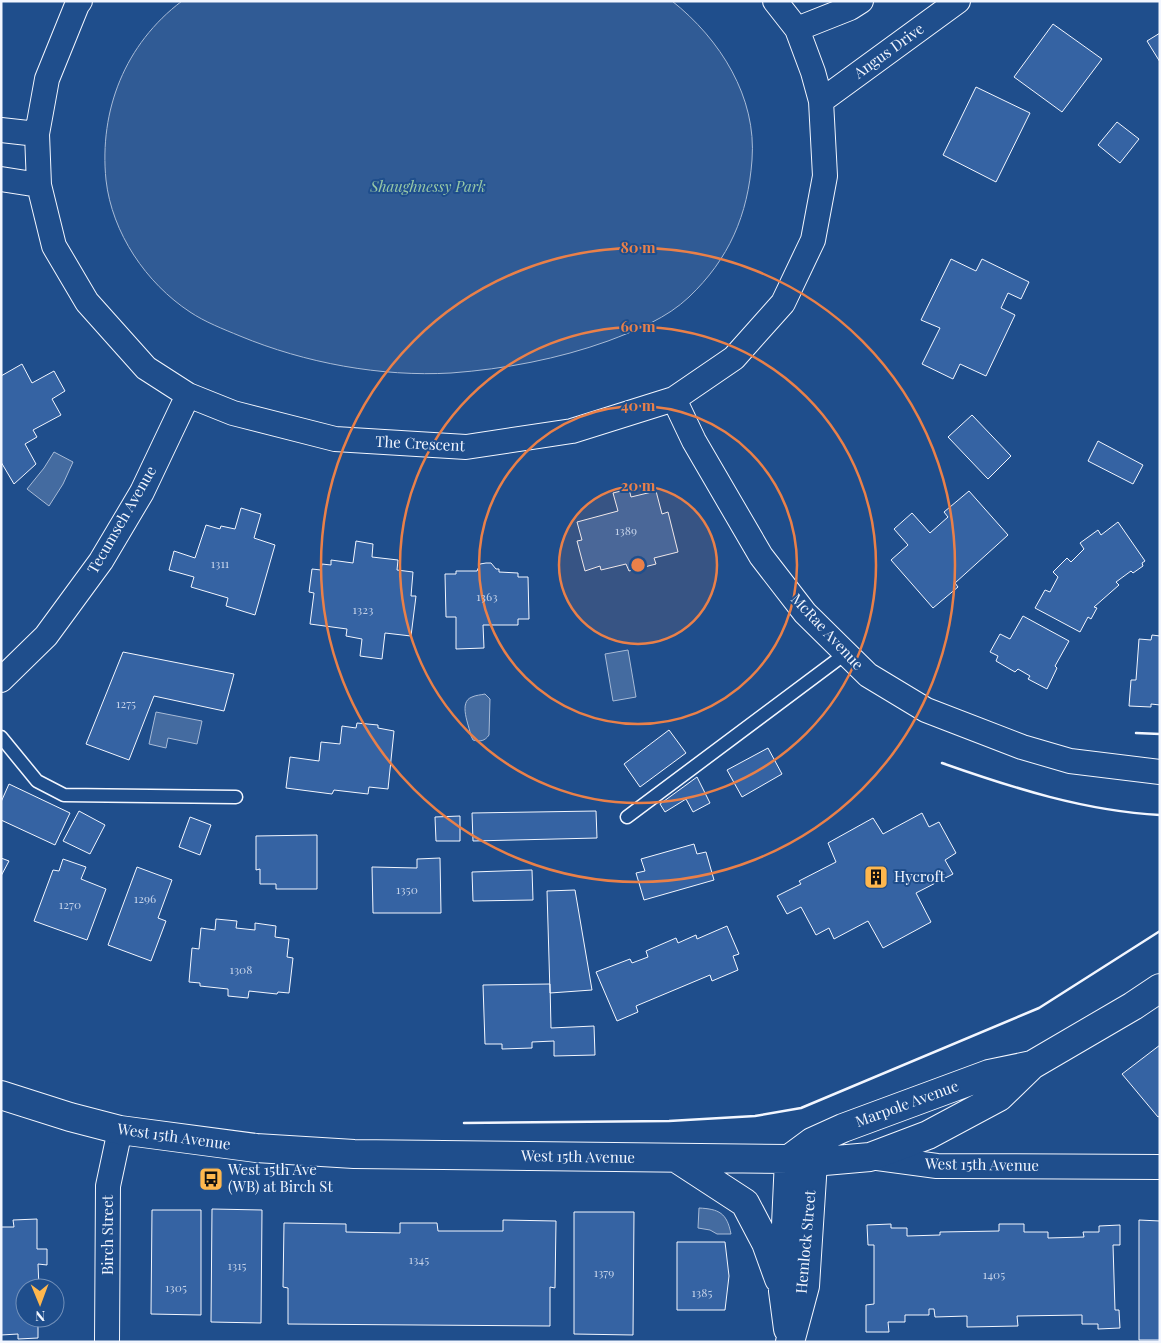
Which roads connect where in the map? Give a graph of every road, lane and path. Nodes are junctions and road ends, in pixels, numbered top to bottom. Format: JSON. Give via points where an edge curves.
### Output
{"nodes":[{"id":1,"x":80,"y":1,"type":"edge"},
{"id":2,"x":775,"y":1,"type":"edge"},
{"id":3,"x":860,"y":1,"type":"edge"},
{"id":4,"x":958,"y":1,"type":"edge"},
{"id":5,"x":797,"y":29,"type":"junction"},
{"id":6,"x":821,"y":101,"type":"junction"},
{"id":7,"x":1,"y":130,"type":"edge"},
{"id":8,"x":37,"y":134,"type":"junction"},
{"id":9,"x":1,"y":178,"type":"edge"},
{"id":10,"x":39,"y":185,"type":"junction"},
{"id":11,"x":188,"y":395,"type":"junction"},
{"id":12,"x":674,"y":399,"type":"junction"},
{"id":13,"x":845,"y":654,"type":"junction"},
{"id":14,"x":1,"y":680,"type":"edge"},
{"id":15,"x":1,"y":737,"type":"edge"},
{"id":16,"x":1160,"y":772,"type":"edge"},
{"id":17,"x":236,"y":797,"type":"dead end"},
{"id":18,"x":627,"y":817,"type":"dead end"},
{"id":19,"x":1160,"y":988,"type":"edge"},
{"id":20,"x":1032,"y":1064,"type":"junction"},
{"id":21,"x":1,"y":1096,"type":"edge"},
{"id":22,"x":120,"y":1130,"type":"junction"},
{"id":23,"x":805,"y":1154,"type":"junction"},
{"id":24,"x":870,"y":1157,"type":"junction"},
{"id":25,"x":676,"y":1158,"type":"junction"},
{"id":26,"x":1160,"y":1167,"type":"edge"},
{"id":27,"x":783,"y":1291,"type":"junction"},
{"id":28,"x":107,"y":1342,"type":"edge"},
{"id":29,"x":790,"y":1342,"type":"edge"}],
"edges":[{"from":1,"to":8,"type":"street","name":"The Crescent","via":[[47,79]]},
{"from":2,"to":5,"type":"street","name":"The Crescent"},
{"from":3,"to":5,"type":"street"},
{"from":4,"to":6,"type":"street","name":"Angus Drive"},
{"from":5,"to":6,"type":"street","name":"The Crescent"},
{"from":6,"to":12,"type":"street","name":"The Crescent","via":[[825,176],[813,240],[783,302],[734,358]]},
{"from":7,"to":8,"type":"street"},
{"from":8,"to":10,"type":"street","name":"The Crescent"},
{"from":9,"to":10,"type":"street"},
{"from":10,"to":11,"type":"street","name":"The Crescent","via":[[54,246],[87,302],[146,368]]},
{"from":11,"to":12,"type":"street","name":"The Crescent","via":[[233,413],[334,439],[466,447],[572,431]]},
{"from":11,"to":14,"type":"street","name":"Tecumseh Avenue","via":[[142,492],[102,561],[46,636]]},
{"from":12,"to":13,"type":"street","name":"McRae Avenue","via":[[694,441],[761,556],[805,614]]},
{"from":13,"to":16,"type":"street","name":"McRae Avenue","via":[[868,675],[926,710],[1022,747],[1070,761]]},
{"from":13,"to":18,"type":"lane"},
{"from":15,"to":17,"type":"lane","via":[[37,781],[64,795]]},
{"from":19,"to":20,"type":"street","name":"Marpole Avenue"},
{"from":20,"to":23,"type":"street","name":"Marpole Avenue","via":[[989,1074],[843,1128]]},
{"from":20,"to":24,"type":"street","name":"Marpole Avenue","via":[[999,1097],[928,1135]]},
{"from":21,"to":22,"type":"street","name":"West 15th Avenue"},
{"from":22,"to":25,"type":"street","name":"West 15th Avenue","via":[[256,1148],[354,1154]]},
{"from":22,"to":28,"type":"street","name":"Birch Street","via":[[108,1186]]},
{"from":23,"to":24,"type":"street","name":"West 15th Avenue"},
{"from":23,"to":25,"type":"street","name":"West 15th Avenue"},
{"from":23,"to":27,"type":"street","name":"Hemlock Street"},
{"from":23,"to":29,"type":"street","name":"Hemlock Street","via":[[805,1286]]},
{"from":24,"to":26,"type":"street","name":"West 15th Avenue","via":[[936,1166]]},
{"from":25,"to":27,"type":"street","via":[[745,1203],[766,1243]]},
{"from":27,"to":29,"type":"street","name":"Hemlock Street"}]}
